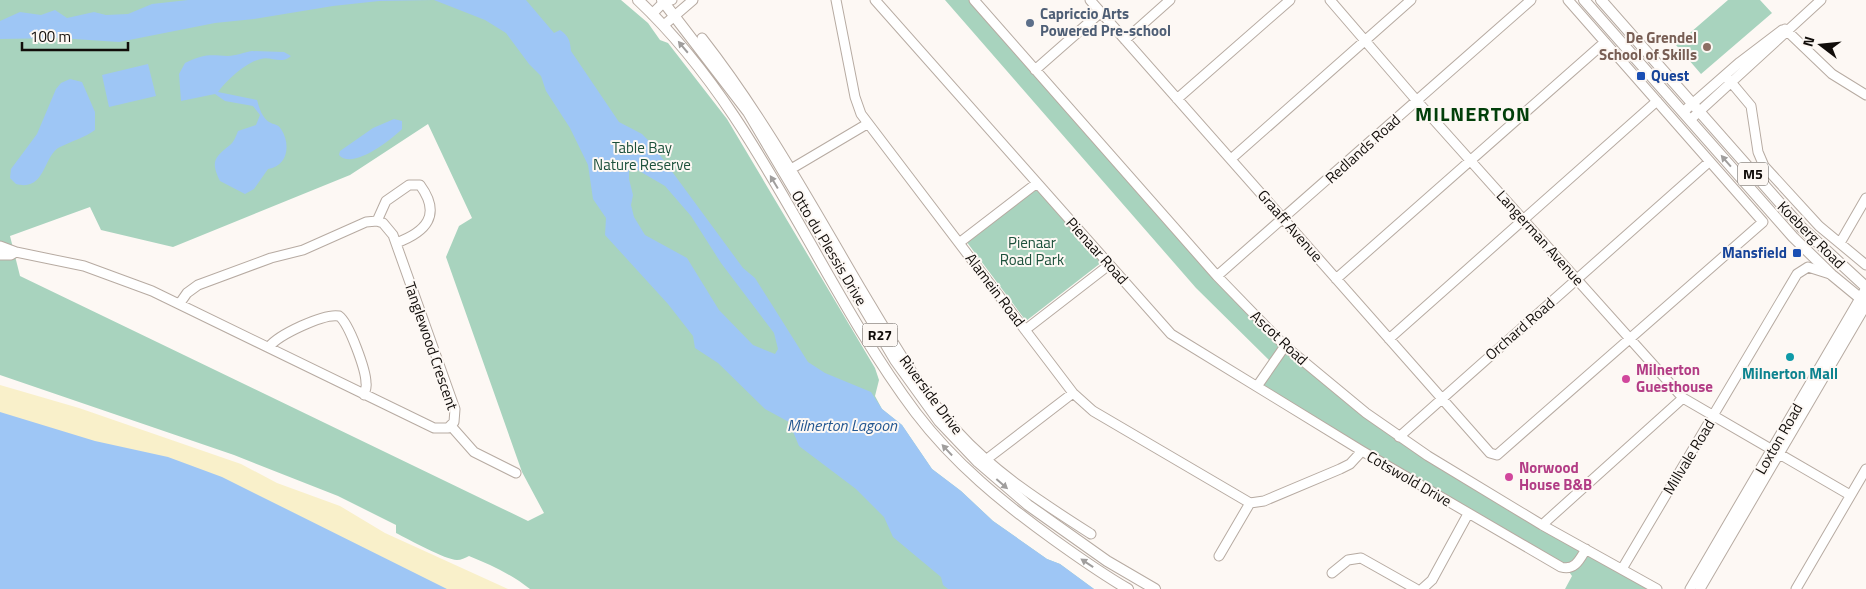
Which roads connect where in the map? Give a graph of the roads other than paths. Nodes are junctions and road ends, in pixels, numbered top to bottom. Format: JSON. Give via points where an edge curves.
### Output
{"nodes":[{"id":1,"x":638,"y":0,"type":"edge"},
{"id":2,"x":693,"y":0,"type":"edge"},
{"id":3,"x":836,"y":0,"type":"edge"},
{"id":4,"x":875,"y":0,"type":"edge"},
{"id":5,"x":974,"y":0,"type":"edge"},
{"id":6,"x":1090,"y":0,"type":"edge"},
{"id":7,"x":1170,"y":0,"type":"edge"},
{"id":8,"x":1290,"y":0,"type":"edge"},
{"id":9,"x":1330,"y":0,"type":"edge"},
{"id":10,"x":1411,"y":0,"type":"edge"},
{"id":11,"x":1531,"y":0,"type":"edge"},
{"id":12,"x":1568,"y":0,"type":"edge"},
{"id":13,"x":1584,"y":0,"type":"edge"},
{"id":14,"x":1601,"y":0,"type":"edge"},
{"id":15,"x":1821,"y":0,"type":"edge"},
{"id":16,"x":666,"y":1,"type":"edge"},
{"id":17,"x":1101,"y":12,"type":"junction"},
{"id":18,"x":652,"y":14,"type":"junction"},
{"id":19,"x":676,"y":15,"type":"junction"},
{"id":20,"x":664,"y":25,"type":"junction"},
{"id":21,"x":1786,"y":30,"type":"junction"},
{"id":22,"x":702,"y":38,"type":"dead end"},
{"id":23,"x":1125,"y":40,"type":"junction"},
{"id":24,"x":1365,"y":41,"type":"junction"},
{"id":25,"x":1605,"y":42,"type":"junction"},
{"id":26,"x":1036,"y":70,"type":"junction"},
{"id":27,"x":1724,"y":75,"type":"junction"},
{"id":28,"x":1732,"y":83,"type":"junction"},
{"id":29,"x":1866,"y":95,"type":"edge"},
{"id":30,"x":1177,"y":99,"type":"junction"},
{"id":31,"x":1417,"y":101,"type":"junction"},
{"id":32,"x":1657,"y":102,"type":"junction"},
{"id":33,"x":1692,"y":104,"type":"junction"},
{"id":34,"x":1700,"y":112,"type":"junction"},
{"id":35,"x":1687,"y":116,"type":"junction"},
{"id":36,"x":867,"y":124,"type":"junction"},
{"id":37,"x":1231,"y":159,"type":"junction"},
{"id":38,"x":1470,"y":161,"type":"junction"},
{"id":39,"x":1709,"y":162,"type":"junction"},
{"id":40,"x":791,"y":168,"type":"junction"},
{"id":41,"x":1037,"y":183,"type":"junction"},
{"id":42,"x":1866,"y":198,"type":"edge"},
{"id":43,"x":1524,"y":219,"type":"junction"},
{"id":44,"x":1284,"y":220,"type":"junction"},
{"id":45,"x":377,"y":221,"type":"junction"},
{"id":46,"x":396,"y":243,"type":"junction"},
{"id":47,"x":959,"y":243,"type":"junction"},
{"id":48,"x":1840,"y":243,"type":"junction"},
{"id":49,"x":0,"y":246,"type":"edge"},
{"id":50,"x":16,"y":252,"type":"junction"},
{"id":51,"x":0,"y":255,"type":"edge"},
{"id":52,"x":1109,"y":265,"type":"junction"},
{"id":53,"x":1866,"y":265,"type":"edge"},
{"id":54,"x":1832,"y":275,"type":"junction"},
{"id":55,"x":1217,"y":276,"type":"junction"},
{"id":56,"x":1336,"y":279,"type":"junction"},
{"id":57,"x":1576,"y":280,"type":"junction"},
{"id":58,"x":1866,"y":287,"type":"edge"},
{"id":59,"x":1864,"y":302,"type":"edge"},
{"id":60,"x":180,"y":303,"type":"junction"},
{"id":61,"x":1025,"y":330,"type":"junction"},
{"id":62,"x":1389,"y":339,"type":"junction"},
{"id":63,"x":1629,"y":340,"type":"junction"},
{"id":64,"x":1286,"y":346,"type":"junction"},
{"id":65,"x":268,"y":347,"type":"junction"},
{"id":66,"x":1258,"y":385,"type":"junction"},
{"id":67,"x":364,"y":394,"type":"junction"},
{"id":68,"x":1073,"y":394,"type":"junction"},
{"id":69,"x":1683,"y":398,"type":"junction"},
{"id":70,"x":1441,"y":399,"type":"junction"},
{"id":71,"x":1714,"y":415,"type":"junction"},
{"id":72,"x":450,"y":426,"type":"junction"},
{"id":73,"x":1399,"y":437,"type":"junction"},
{"id":74,"x":1362,"y":451,"type":"junction"},
{"id":75,"x":1776,"y":451,"type":"junction"},
{"id":76,"x":987,"y":458,"type":"junction"},
{"id":77,"x":1866,"y":469,"type":"edge"},
{"id":78,"x":516,"y":473,"type":"dead end"},
{"id":79,"x":1850,"y":495,"type":"junction"},
{"id":80,"x":1250,"y":503,"type":"junction"},
{"id":81,"x":1468,"y":514,"type":"junction"},
{"id":82,"x":1542,"y":525,"type":"junction"},
{"id":83,"x":1092,"y":534,"type":"dead end"},
{"id":84,"x":1586,"y":549,"type":"junction"},
{"id":85,"x":1219,"y":556,"type":"dead end"},
{"id":86,"x":1622,"y":569,"type":"junction"},
{"id":87,"x":1332,"y":574,"type":"dead end"},
{"id":88,"x":1128,"y":589,"type":"edge"},
{"id":89,"x":1154,"y":589,"type":"edge"},
{"id":90,"x":1416,"y":589,"type":"edge"},
{"id":91,"x":1422,"y":589,"type":"edge"},
{"id":92,"x":1658,"y":589,"type":"edge"},
{"id":93,"x":1690,"y":589,"type":"edge"},
{"id":94,"x":1700,"y":589,"type":"edge"},
{"id":95,"x":1796,"y":589,"type":"edge"}],
"edges":[{"from":1,"to":18,"type":"main road","name":"Otto du Plessis Drive","number":"R27"},
{"from":2,"to":19,"type":"street"},
{"from":3,"to":36,"type":"street","name":"Alamein Road","via":[[856,104]]},
{"from":4,"to":41,"type":"street","name":"Pienaar Road"},
{"from":5,"to":26,"type":"street","name":"Ascot Road"},
{"from":6,"to":17,"type":"street","name":"Graaff Avenue"},
{"from":7,"to":23,"type":"street"},
{"from":8,"to":30,"type":"street"},
{"from":9,"to":24,"type":"street","name":"Langerman Avenue"},
{"from":10,"to":24,"type":"street"},
{"from":11,"to":31,"type":"street","name":"Redlands Road"},
{"from":12,"to":25,"type":"street"},
{"from":13,"to":35,"type":"main road","name":"Koeberg Road","number":"M5"},
{"from":14,"to":33,"type":"main road","name":"Koeberg Road","number":"M5"},
{"from":15,"to":21,"type":"street"},
{"from":16,"to":18,"type":"street"},
{"from":16,"to":19,"type":"main road","name":"Otto du Plessis Drive","number":"R27"},
{"from":17,"to":23,"type":"street","name":"Graaff Avenue"},
{"from":17,"to":26,"type":"street"},
{"from":18,"to":20,"type":"main road","name":"Otto du Plessis Drive","number":"R27"},
{"from":19,"to":20,"type":"street"},
{"from":19,"to":89,"type":"main road","name":"Otto du Plessis Drive","number":"R27","one_way":true,"via":[[748,112],[895,360],[939,421],[978,462],[1028,505],[1107,561]]},
{"from":88,"to":20,"type":"main road","name":"Otto du Plessis Drive","number":"R27","one_way":true,"via":[[1015,512],[955,458],[917,415],[885,368],[745,132],[704,73]]},
{"from":21,"to":27,"type":"street"},
{"from":21,"to":28,"type":"street"},
{"from":21,"to":29,"type":"street","via":[[1832,74]]},
{"from":22,"to":40,"type":"street","name":"Riverside Drive","via":[[743,92]]},
{"from":23,"to":30,"type":"street","name":"Graaff Avenue"},
{"from":24,"to":31,"type":"street","name":"Langerman Avenue"},
{"from":24,"to":37,"type":"street"},
{"from":25,"to":32,"type":"street"},
{"from":25,"to":38,"type":"street"},
{"from":26,"to":55,"type":"street","name":"Ascot Road"},
{"from":27,"to":28,"type":"street"},
{"from":27,"to":33,"type":"street"},
{"from":28,"to":34,"type":"street"},
{"from":28,"to":48,"type":"street","via":[[1748,100],[1752,110],[1758,152],[1764,166],[1795,201]]},
{"from":30,"to":37,"type":"street","name":"Graaff Avenue"},
{"from":31,"to":38,"type":"street","name":"Langerman Avenue"},
{"from":31,"to":44,"type":"street","name":"Redlands Road"},
{"from":32,"to":39,"type":"street"},
{"from":32,"to":43,"type":"street"},
{"from":33,"to":34,"type":"main road","name":"Koeberg Road","number":"M5"},
{"from":33,"to":35,"type":"street"},
{"from":34,"to":35,"type":"street"},
{"from":34,"to":58,"type":"main road","name":"Koeberg Road","number":"M5","via":[[1807,233]]},
{"from":54,"to":35,"type":"main road","name":"Koeberg Road","number":"M5","one_way":true,"via":[[1793,237]]},
{"from":36,"to":40,"type":"street"},
{"from":36,"to":47,"type":"street","name":"Alamein Road"},
{"from":37,"to":44,"type":"street","name":"Graaff Avenue"},
{"from":38,"to":43,"type":"street","name":"Langerman Avenue"},
{"from":38,"to":56,"type":"street"},
{"from":39,"to":57,"type":"street","name":"Orchard Road"},
{"from":39,"to":63,"type":"street","via":[[1763,222]]},
{"from":40,"to":76,"type":"street","name":"Riverside Drive","via":[[918,382],[957,431]]},
{"from":41,"to":47,"type":"street"},
{"from":41,"to":52,"type":"street","name":"Pienaar Road"},
{"from":42,"to":48,"type":"street"},
{"from":43,"to":57,"type":"street","name":"Langerman Avenue"},
{"from":43,"to":62,"type":"street"},
{"from":44,"to":55,"type":"street","name":"Redlands Road"},
{"from":44,"to":56,"type":"street","name":"Graaff Avenue"},
{"from":45,"to":46,"type":"street","name":"Tanglewood Crescent","via":[[387,226]]},
{"from":45,"to":46,"type":"street","via":[[386,201],[409,185],[420,185],[430,206],[429,217],[419,233]]},
{"from":45,"to":60,"type":"street","via":[[366,222],[303,250],[267,259],[198,285]]},
{"from":46,"to":72,"type":"street","name":"Tanglewood Crescent","via":[[455,409]]},
{"from":47,"to":61,"type":"street","name":"Alamein Road"},
{"from":48,"to":53,"type":"street"},
{"from":49,"to":50,"type":"street"},
{"from":50,"to":51,"type":"street"},
{"from":50,"to":60,"type":"street","name":"Tanglewood Crescent","via":[[84,266]]},
{"from":52,"to":61,"type":"street"},
{"from":52,"to":66,"type":"street","name":"Pienaar Road","via":[[1171,334]]},
{"from":54,"to":59,"type":"main road","name":"Koeberg Road","number":"M5"},
{"from":54,"to":71,"type":"street","name":"Millvale Road","via":[[1808,267],[1797,274]]},
{"from":55,"to":64,"type":"street","name":"Ascot Road"},
{"from":56,"to":62,"type":"street","name":"Graaff Avenue"},
{"from":57,"to":63,"type":"street","name":"Langerman Avenue"},
{"from":57,"to":70,"type":"street","name":"Orchard Road"},
{"from":58,"to":59,"type":"street","name":"Loxton Road"},
{"from":59,"to":75,"type":"street","name":"Loxton Road","via":[[1843,329]]},
{"from":60,"to":65,"type":"street","name":"Tanglewood Crescent"},
{"from":61,"to":68,"type":"street","name":"Alamein Road"},
{"from":62,"to":70,"type":"street","name":"Graaff Avenue"},
{"from":63,"to":69,"type":"street","name":"Langerman Avenue"},
{"from":63,"to":70,"type":"street","name":"Graaff Avenue","via":[[1497,455],[1490,453]]},
{"from":64,"to":66,"type":"street"},
{"from":64,"to":73,"type":"street","name":"Ascot Road"},
{"from":65,"to":67,"type":"street","name":"Tanglewood Crescent"},
{"from":65,"to":67,"type":"street","via":[[284,334],[329,316],[340,316],[347,325],[366,378]]},
{"from":66,"to":74,"type":"street","name":"Pienaar Road"},
{"from":67,"to":72,"type":"street","name":"Tanglewood Crescent","via":[[434,428]]},
{"from":68,"to":76,"type":"street"},
{"from":68,"to":80,"type":"street","name":"Alamein Road","via":[[1093,411]]},
{"from":69,"to":71,"type":"street","name":"Langerman Avenue"},
{"from":69,"to":82,"type":"street"},
{"from":70,"to":73,"type":"street","name":"Orchard Road"},
{"from":71,"to":75,"type":"street","name":"Langerman Avenue"},
{"from":71,"to":86,"type":"street","name":"Millvale Road"},
{"from":72,"to":78,"type":"street","via":[[474,452]]},
{"from":73,"to":82,"type":"street","name":"Ascot Road"},
{"from":74,"to":80,"type":"street","name":"Cotswold Drive","via":[[1340,469],[1264,501]]},
{"from":74,"to":81,"type":"street","name":"Cotswold Drive"},
{"from":75,"to":79,"type":"street","name":"Langerman Avenue"},
{"from":75,"to":93,"type":"street","name":"Loxton Road"},
{"from":75,"to":94,"type":"street","name":"Loxton Road"},
{"from":76,"to":83,"type":"street","name":"Riverside Drive","via":[[1031,495]]},
{"from":77,"to":79,"type":"street"},
{"from":79,"to":95,"type":"street"},
{"from":80,"to":85,"type":"street"},
{"from":81,"to":84,"type":"street","name":"Cotswold Drive","via":[[1561,568],[1573,567]]},
{"from":81,"to":91,"type":"street","via":[[1432,580]]},
{"from":82,"to":84,"type":"street","name":"Ascot Road"},
{"from":84,"to":86,"type":"street","name":"Ascot Road"},
{"from":86,"to":92,"type":"street","name":"Ascot Road"},
{"from":87,"to":90,"type":"street","via":[[1348,560],[1360,558]]}]}
